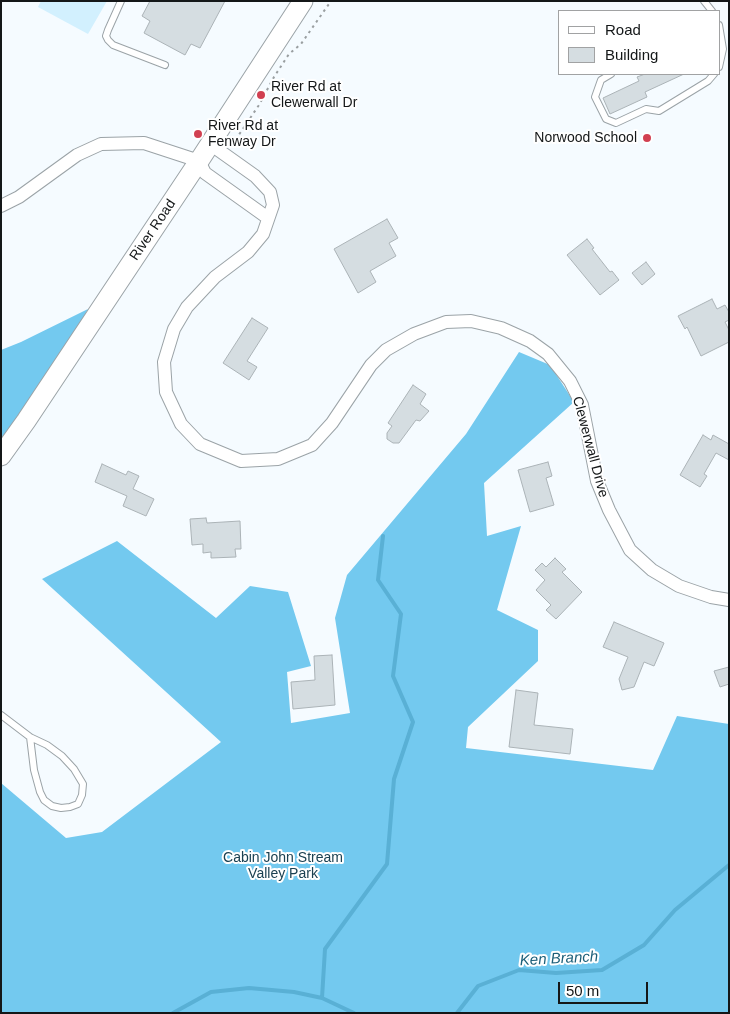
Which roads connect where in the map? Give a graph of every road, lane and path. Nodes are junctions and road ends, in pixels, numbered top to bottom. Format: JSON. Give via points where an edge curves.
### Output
{"nodes":[{"id":1,"x":121,"y":1,"type":"edge"},
{"id":2,"x":303,"y":1,"type":"edge"},
{"id":3,"x":331,"y":1,"type":"edge"},
{"id":4,"x":720,"y":34,"type":"edge"},
{"id":5,"x":720,"y":62,"type":"edge"},
{"id":6,"x":165,"y":64,"type":"dead end"},
{"id":7,"x":609,"y":75,"type":"edge"},
{"id":8,"x":713,"y":75,"type":"edge"},
{"id":9,"x":218,"y":149,"type":"junction"},
{"id":10,"x":199,"y":161,"type":"junction"},
{"id":11,"x":1,"y":206,"type":"edge"},
{"id":12,"x":268,"y":218,"type":"junction"},
{"id":13,"x":1,"y":456,"type":"edge"},
{"id":14,"x":729,"y":600,"type":"edge"},
{"id":15,"x":1,"y":715,"type":"edge"},
{"id":16,"x":30,"y":736,"type":"junction"}],
"edges":[{"from":1,"to":6,"type":"lane","via":[[108,30],[108,40],[113,45]]},
{"from":2,"to":9,"type":"main road","name":"River Road"},
{"from":3,"to":9,"type":"path","via":[[274,77],[259,105]]},
{"from":4,"to":5,"type":"lane","via":[[723,49]]},
{"from":7,"to":8,"type":"lane","via":[[601,80],[595,97],[606,119],[616,123],[646,109],[659,111]]},
{"from":9,"to":10,"type":"main road","name":"River Road"},
{"from":9,"to":12,"type":"street","name":"Clewerwall Drive","via":[[255,176],[270,192],[273,205]]},
{"from":10,"to":11,"type":"street","via":[[144,143],[101,144],[77,154],[19,197]]},
{"from":10,"to":12,"type":"street","via":[[205,173]]},
{"from":10,"to":13,"type":"main road","name":"River Road"},
{"from":12,"to":14,"type":"street","name":"Clewerwall Drive","via":[[263,234],[248,252],[215,277],[187,307],[174,329],[164,362],[166,392],[181,424],[200,444],[241,461],[278,460],[312,444],[332,423],[371,365],[386,350],[414,334],[446,322],[471,321],[501,328],[530,341],[548,354],[570,380],[582,405],[597,481],[630,550],[652,570],[679,586]]},
{"from":15,"to":16,"type":"lane"},
{"from":16,"to":16,"type":"lane","via":[[34,770],[44,800],[61,808],[78,804],[83,784],[74,769],[62,756]]}]}
